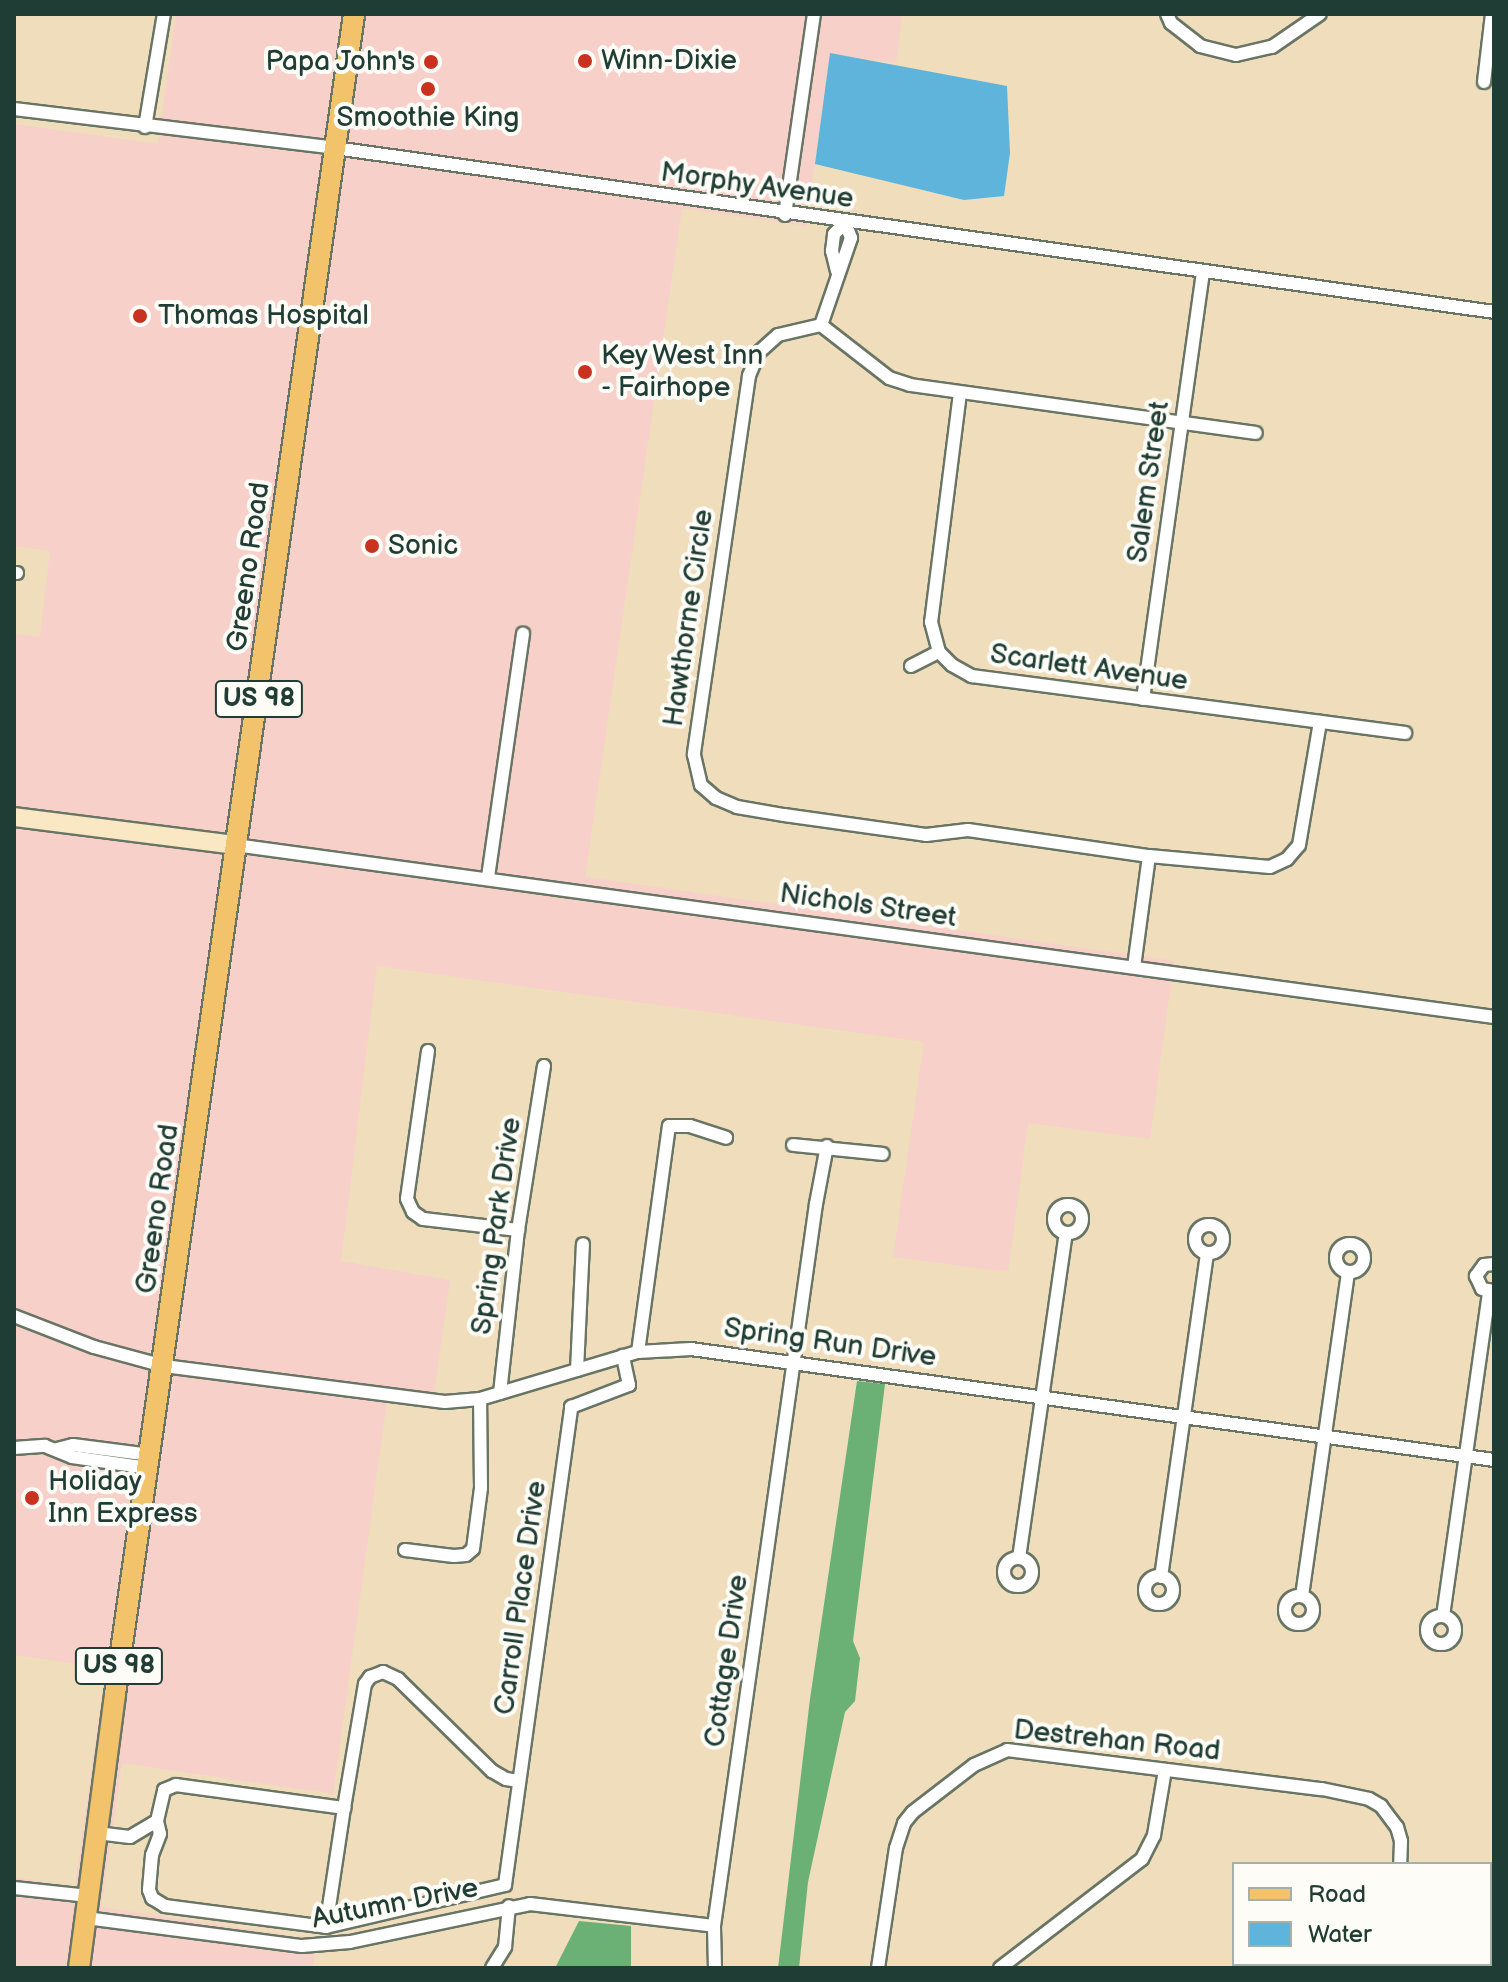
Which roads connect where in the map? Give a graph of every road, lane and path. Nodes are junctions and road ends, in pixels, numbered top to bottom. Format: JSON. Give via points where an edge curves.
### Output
{"nodes":[{"id":1,"x":164,"y":14,"type":"edge"},
{"id":2,"x":354,"y":14,"type":"edge"},
{"id":3,"x":814,"y":14,"type":"edge"},
{"id":4,"x":1167,"y":14,"type":"edge"},
{"id":5,"x":1320,"y":14,"type":"edge"},
{"id":6,"x":1492,"y":14,"type":"edge"},
{"id":7,"x":1484,"y":82,"type":"dead end"},
{"id":8,"x":14,"y":109,"type":"edge"},
{"id":9,"x":145,"y":127,"type":"junction"},
{"id":10,"x":335,"y":148,"type":"junction"},
{"id":11,"x":785,"y":215,"type":"junction"},
{"id":12,"x":845,"y":223,"type":"junction"},
{"id":13,"x":1203,"y":272,"type":"junction"},
{"id":14,"x":1494,"y":312,"type":"edge"},
{"id":15,"x":821,"y":325,"type":"junction"},
{"id":16,"x":960,"y":393,"type":"junction"},
{"id":17,"x":1182,"y":423,"type":"junction"},
{"id":18,"x":1256,"y":433,"type":"dead end"},
{"id":19,"x":523,"y":634,"type":"dead end"},
{"id":20,"x":939,"y":652,"type":"junction"},
{"id":21,"x":911,"y":666,"type":"dead end"},
{"id":22,"x":1143,"y":699,"type":"junction"},
{"id":23,"x":1320,"y":722,"type":"junction"},
{"id":24,"x":1405,"y":733,"type":"dead end"},
{"id":25,"x":14,"y":817,"type":"edge"},
{"id":26,"x":235,"y":845,"type":"junction"},
{"id":27,"x":1149,"y":856,"type":"junction"},
{"id":28,"x":488,"y":877,"type":"junction"},
{"id":29,"x":1134,"y":967,"type":"junction"},
{"id":30,"x":1494,"y":1017,"type":"edge"},
{"id":31,"x":428,"y":1051,"type":"dead end"},
{"id":32,"x":544,"y":1066,"type":"dead end"},
{"id":33,"x":726,"y":1138,"type":"dead end"},
{"id":34,"x":793,"y":1145,"type":"dead end"},
{"id":35,"x":827,"y":1146,"type":"junction"},
{"id":36,"x":883,"y":1154,"type":"dead end"},
{"id":37,"x":518,"y":1230,"type":"junction"},
{"id":38,"x":1066,"y":1233,"type":"dead end"},
{"id":39,"x":583,"y":1244,"type":"dead end"},
{"id":40,"x":1207,"y":1253,"type":"dead end"},
{"id":41,"x":1494,"y":1264,"type":"edge"},
{"id":42,"x":1348,"y":1272,"type":"dead end"},
{"id":43,"x":1491,"y":1291,"type":"edge"},
{"id":44,"x":16,"y":1321,"type":"edge"},
{"id":45,"x":638,"y":1352,"type":"junction"},
{"id":46,"x":623,"y":1356,"type":"junction"},
{"id":47,"x":794,"y":1361,"type":"junction"},
{"id":48,"x":164,"y":1366,"type":"junction"},
{"id":49,"x":577,"y":1370,"type":"junction"},
{"id":50,"x":500,"y":1393,"type":"junction"},
{"id":51,"x":1044,"y":1397,"type":"junction"},
{"id":52,"x":480,"y":1399,"type":"junction"},
{"id":53,"x":1183,"y":1417,"type":"junction"},
{"id":54,"x":1324,"y":1438,"type":"junction"},
{"id":55,"x":14,"y":1448,"type":"edge"},
{"id":56,"x":1465,"y":1456,"type":"junction"},
{"id":57,"x":1494,"y":1460,"type":"edge"},
{"id":58,"x":149,"y":1461,"type":"junction"},
{"id":59,"x":405,"y":1550,"type":"dead end"},
{"id":60,"x":1019,"y":1558,"type":"dead end"},
{"id":61,"x":1161,"y":1577,"type":"dead end"},
{"id":62,"x":1302,"y":1596,"type":"dead end"},
{"id":63,"x":1443,"y":1616,"type":"dead end"},
{"id":64,"x":1165,"y":1770,"type":"junction"},
{"id":65,"x":519,"y":1781,"type":"junction"},
{"id":66,"x":344,"y":1808,"type":"junction"},
{"id":67,"x":157,"y":1821,"type":"junction"},
{"id":68,"x":97,"y":1833,"type":"junction"},
{"id":69,"x":130,"y":1837,"type":"junction"},
{"id":70,"x":152,"y":1855,"type":"junction"},
{"id":71,"x":1400,"y":1862,"type":"edge"},
{"id":72,"x":14,"y":1888,"type":"edge"},
{"id":73,"x":89,"y":1896,"type":"junction"},
{"id":74,"x":509,"y":1906,"type":"junction"},
{"id":75,"x":86,"y":1918,"type":"junction"},
{"id":76,"x":714,"y":1926,"type":"junction"},
{"id":77,"x":326,"y":1927,"type":"junction"},
{"id":78,"x":79,"y":1968,"type":"edge"},
{"id":79,"x":492,"y":1968,"type":"edge"},
{"id":80,"x":715,"y":1968,"type":"edge"},
{"id":81,"x":878,"y":1968,"type":"edge"},
{"id":82,"x":1000,"y":1968,"type":"edge"},
{"id":83,"x":1314,"y":1968,"type":"edge"},
{"id":84,"x":1334,"y":1968,"type":"edge"}],
"edges":[{"from":1,"to":9,"type":"street"},
{"from":2,"to":10,"type":"main road","name":"Greeno Road","number":"US 98"},
{"from":3,"to":11,"type":"street"},
{"from":4,"to":5,"type":"street","via":[[1200,46],[1236,55],[1272,47]]},
{"from":6,"to":7,"type":"street"},
{"from":8,"to":9,"type":"street","name":"Morphy Avenue"},
{"from":9,"to":10,"type":"street","name":"Morphy Avenue"},
{"from":10,"to":11,"type":"street","name":"Morphy Avenue"},
{"from":10,"to":26,"type":"main road","name":"Greeno Road","number":"US 98"},
{"from":11,"to":12,"type":"street","name":"Morphy Avenue"},
{"from":12,"to":13,"type":"street","name":"Morphy Avenue"},
{"from":12,"to":15,"type":"street","via":[[851,238],[846,262],[837,271]]},
{"from":13,"to":14,"type":"street","name":"Morphy Avenue"},
{"from":13,"to":17,"type":"street","name":"Salem Street"},
{"from":15,"to":16,"type":"street","via":[[889,378]]},
{"from":15,"to":27,"type":"street","name":"Hawthorne Circle","via":[[778,335],[759,352],[749,376],[695,768],[701,785],[737,807],[926,835],[968,830]]},
{"from":16,"to":17,"type":"street"},
{"from":16,"to":20,"type":"street","via":[[931,622]]},
{"from":17,"to":18,"type":"street"},
{"from":17,"to":22,"type":"street","name":"Salem Street"},
{"from":19,"to":28,"type":"street"},
{"from":20,"to":21,"type":"street"},
{"from":20,"to":22,"type":"street","name":"Scarlett Avenue","via":[[972,676]]},
{"from":22,"to":23,"type":"street","name":"Scarlett Avenue"},
{"from":23,"to":24,"type":"street","name":"Scarlett Avenue"},
{"from":23,"to":27,"type":"street","name":"Hawthorne Circle","via":[[1305,827],[1287,859],[1248,868]]},
{"from":25,"to":26,"type":"street"},
{"from":26,"to":28,"type":"street","name":"Nichols Street"},
{"from":26,"to":48,"type":"main road","name":"Greeno Road","number":"US 98"},
{"from":27,"to":29,"type":"street"},
{"from":28,"to":29,"type":"street","name":"Nichols Street"},
{"from":29,"to":30,"type":"street","name":"Nichols Street"},
{"from":31,"to":37,"type":"street","via":[[407,1199],[413,1212],[423,1219]]},
{"from":32,"to":37,"type":"street","name":"Spring Park Drive"},
{"from":33,"to":45,"type":"street","via":[[690,1126],[669,1126]]},
{"from":34,"to":35,"type":"street"},
{"from":35,"to":36,"type":"street"},
{"from":35,"to":47,"type":"street","name":"Cottage Drive"},
{"from":37,"to":50,"type":"street","name":"Spring Park Drive"},
{"from":38,"to":51,"type":"street"},
{"from":39,"to":49,"type":"street"},
{"from":40,"to":53,"type":"street"},
{"from":41,"to":43,"type":"street","via":[[1484,1265],[1476,1276],[1479,1285]]},
{"from":42,"to":54,"type":"street"},
{"from":43,"to":56,"type":"street"},
{"from":44,"to":48,"type":"street","name":"Spring Run Drive"},
{"from":45,"to":46,"type":"street","name":"Spring Run Drive"},
{"from":45,"to":47,"type":"street","name":"Spring Run Drive","via":[[691,1349]]},
{"from":46,"to":49,"type":"street","name":"Spring Run Drive"},
{"from":46,"to":65,"type":"street","name":"Carroll Place Drive","via":[[629,1385],[571,1407]]},
{"from":47,"to":51,"type":"street","name":"Spring Run Drive"},
{"from":47,"to":76,"type":"street","name":"Cottage Drive"},
{"from":48,"to":52,"type":"street","name":"Spring Run Drive","via":[[445,1402]]},
{"from":48,"to":58,"type":"main road","number":"US 98"},
{"from":49,"to":50,"type":"street","name":"Spring Run Drive"},
{"from":50,"to":52,"type":"street","name":"Spring Run Drive"},
{"from":51,"to":53,"type":"street","name":"Spring Run Drive"},
{"from":51,"to":60,"type":"street"},
{"from":52,"to":59,"type":"street","via":[[481,1488],[473,1549],[454,1556]]},
{"from":53,"to":54,"type":"street","name":"Spring Run Drive"},
{"from":53,"to":61,"type":"street"},
{"from":54,"to":56,"type":"street","name":"Spring Run Drive"},
{"from":54,"to":62,"type":"street"},
{"from":55,"to":58,"type":"street","via":[[73,1445]]},
{"from":56,"to":57,"type":"street","name":"Spring Run Drive"},
{"from":56,"to":63,"type":"street"},
{"from":58,"to":68,"type":"main road","number":"US 98"},
{"from":64,"to":71,"type":"street","name":"Destrehan Road","via":[[1369,1799],[1397,1827]]},
{"from":64,"to":81,"type":"street","name":"Destrehan Road","via":[[1019,1749],[995,1753],[974,1765],[904,1823]]},
{"from":64,"to":82,"type":"street","via":[[1154,1835],[1142,1859]]},
{"from":65,"to":66,"type":"street","via":[[492,1771],[398,1679],[383,1672],[365,1684]]},
{"from":65,"to":77,"type":"street","name":"Carroll Place Drive","via":[[505,1885]]},
{"from":66,"to":67,"type":"street","via":[[176,1785],[164,1790]]},
{"from":66,"to":77,"type":"street"},
{"from":67,"to":69,"type":"street"},
{"from":67,"to":70,"type":"street","via":[[160,1834]]},
{"from":68,"to":69,"type":"street"},
{"from":68,"to":73,"type":"main road","number":"US 98"},
{"from":69,"to":70,"type":"street"},
{"from":70,"to":77,"type":"street","via":[[149,1890],[159,1904]]},
{"from":72,"to":73,"type":"street"},
{"from":73,"to":75,"type":"main road","number":"US 98"},
{"from":74,"to":75,"type":"street","name":"Autumn Drive","via":[[327,1946]]},
{"from":74,"to":76,"type":"street","name":"Autumn Drive","via":[[542,1904]]},
{"from":74,"to":79,"type":"street","via":[[505,1947]]},
{"from":75,"to":78,"type":"main road","number":"US 98"},
{"from":76,"to":80,"type":"street","name":"Cottage Drive"},
{"from":83,"to":84,"type":"street"}]}
